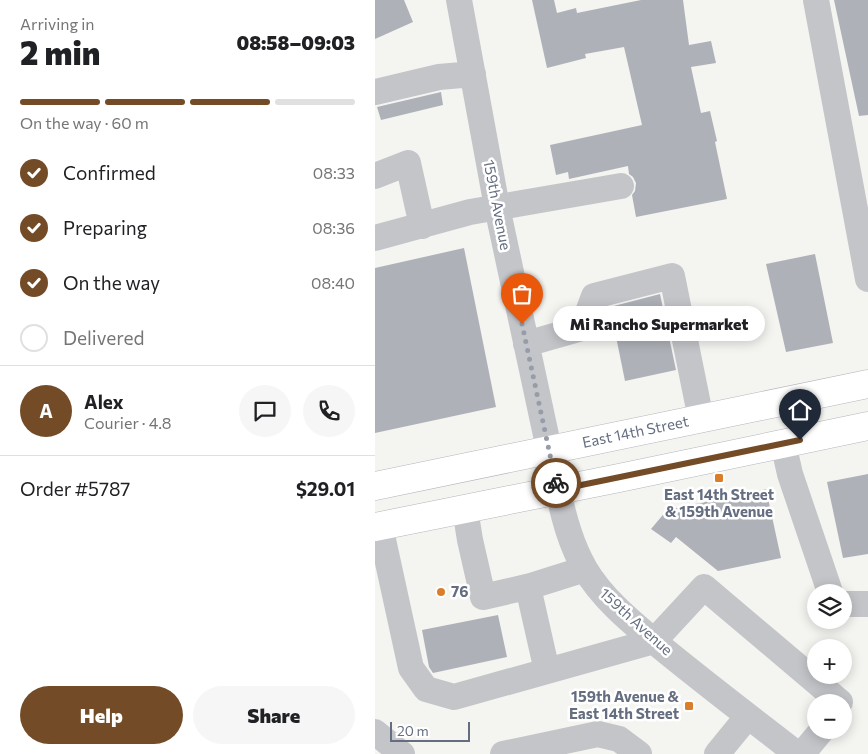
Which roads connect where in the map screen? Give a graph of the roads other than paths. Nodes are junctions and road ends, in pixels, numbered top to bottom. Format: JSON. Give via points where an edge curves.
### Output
{"nodes":[{"id":1,"x":459,"y":0,"type":"edge"},
{"id":2,"x":816,"y":0,"type":"edge"},
{"id":3,"x":473,"y":74,"type":"junction"},
{"id":4,"x":375,"y":92,"type":"edge"},
{"id":5,"x":375,"y":176,"type":"edge"},
{"id":6,"x":621,"y":186,"type":"dead end"},
{"id":7,"x":497,"y":207,"type":"junction"},
{"id":8,"x":422,"y":226,"type":"junction"},
{"id":9,"x":375,"y":238,"type":"edge"},
{"id":10,"x":865,"y":242,"type":"edge"},
{"id":11,"x":868,"y":279,"type":"edge"},
{"id":12,"x":526,"y":344,"type":"junction"},
{"id":13,"x":868,"y":384,"type":"edge"},
{"id":14,"x":701,"y":419,"type":"junction"},
{"id":15,"x":868,"y":426,"type":"edge"},
{"id":16,"x":783,"y":443,"type":"junction"},
{"id":17,"x":549,"y":450,"type":"junction"},
{"id":18,"x":375,"y":486,"type":"edge"},
{"id":19,"x":557,"y":490,"type":"junction"},
{"id":20,"x":465,"y":509,"type":"junction"},
{"id":21,"x":377,"y":527,"type":"edge"},
{"id":22,"x":585,"y":569,"type":"junction"},
{"id":23,"x":827,"y":584,"type":"edge"},
{"id":24,"x":528,"y":587,"type":"junction"},
{"id":25,"x":852,"y":604,"type":"edge"},
{"id":26,"x":868,"y":604,"type":"edge"},
{"id":27,"x":654,"y":641,"type":"junction"},
{"id":28,"x":547,"y":671,"type":"junction"},
{"id":29,"x":831,"y":694,"type":"edge"},
{"id":30,"x":748,"y":716,"type":"junction"},
{"id":31,"x":375,"y":732,"type":"edge"},
{"id":32,"x":814,"y":739,"type":"edge"},
{"id":33,"x":402,"y":754,"type":"edge"},
{"id":34,"x":503,"y":754,"type":"edge"},
{"id":35,"x":639,"y":754,"type":"edge"},
{"id":36,"x":717,"y":754,"type":"edge"},
{"id":37,"x":797,"y":754,"type":"edge"},
{"id":38,"x":802,"y":754,"type":"edge"}],
"edges":[{"from":1,"to":3,"type":"street","name":"159th Avenue"},
{"from":2,"to":10,"type":"street"},
{"from":3,"to":4,"type":"street","via":[[439,77]]},
{"from":3,"to":7,"type":"street","name":"159th Avenue"},
{"from":5,"to":8,"type":"street","via":[[408,163]]},
{"from":6,"to":7,"type":"street"},
{"from":7,"to":8,"type":"street"},
{"from":7,"to":12,"type":"street","name":"159th Avenue"},
{"from":8,"to":9,"type":"street"},
{"from":10,"to":11,"type":"street"},
{"from":12,"to":14,"type":"street","via":[[582,328],[595,296],[672,276]]},
{"from":12,"to":17,"type":"street","name":"159th Avenue"},
{"from":13,"to":14,"type":"main road","name":"East 14th Street"},
{"from":14,"to":17,"type":"main road","name":"East 14th Street"},
{"from":15,"to":16,"type":"main road"},
{"from":16,"to":19,"type":"main road"},
{"from":16,"to":23,"type":"street","via":[[790,474]]},
{"from":17,"to":18,"type":"main road","name":"East 14th Street"},
{"from":17,"to":19,"type":"street","name":"159th Avenue"},
{"from":19,"to":20,"type":"main road"},
{"from":19,"to":22,"type":"street","name":"159th Avenue","via":[[574,548]]},
{"from":20,"to":21,"type":"main road"},
{"from":20,"to":24,"type":"street","via":[[483,597]]},
{"from":21,"to":28,"type":"street","via":[[411,668],[426,689],[454,697]]},
{"from":22,"to":24,"type":"street"},
{"from":22,"to":27,"type":"street","name":"159th Avenue","via":[[599,590]]},
{"from":24,"to":28,"type":"street"},
{"from":25,"to":26,"type":"street"},
{"from":27,"to":28,"type":"street"},
{"from":27,"to":29,"type":"street","via":[[704,587]]},
{"from":27,"to":30,"type":"street","name":"159th Avenue"},
{"from":30,"to":36,"type":"street"},
{"from":30,"to":37,"type":"street","name":"159th Avenue"},
{"from":31,"to":33,"type":"street"},
{"from":32,"to":38,"type":"street"},
{"from":34,"to":35,"type":"street","via":[[599,734],[619,739]]}]}
